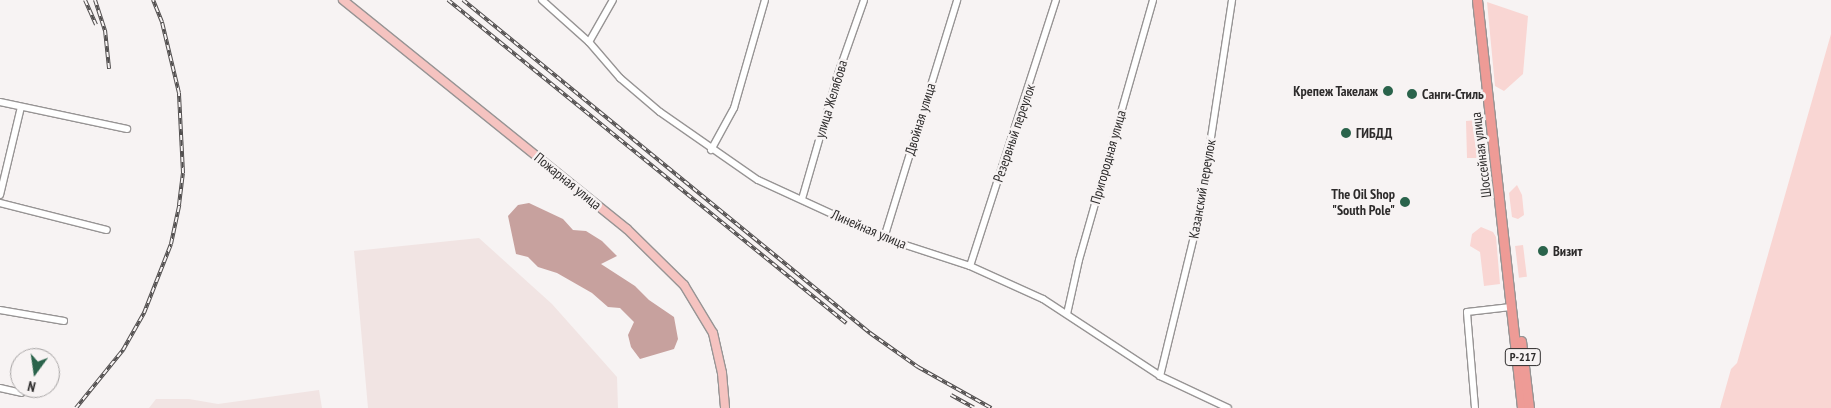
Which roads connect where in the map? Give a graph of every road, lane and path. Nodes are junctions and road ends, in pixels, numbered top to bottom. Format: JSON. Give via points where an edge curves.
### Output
{"nodes":[{"id":1,"x":343,"y":0,"type":"edge"},
{"id":2,"x":542,"y":0,"type":"edge"},
{"id":3,"x":613,"y":0,"type":"edge"},
{"id":4,"x":765,"y":0,"type":"edge"},
{"id":5,"x":864,"y":0,"type":"edge"},
{"id":6,"x":957,"y":0,"type":"edge"},
{"id":7,"x":1056,"y":0,"type":"edge"},
{"id":8,"x":1153,"y":0,"type":"edge"},
{"id":9,"x":1232,"y":0,"type":"edge"},
{"id":10,"x":1478,"y":0,"type":"edge"},
{"id":11,"x":589,"y":42,"type":"junction"},
{"id":12,"x":0,"y":102,"type":"edge"},
{"id":13,"x":21,"y":107,"type":"junction"},
{"id":14,"x":127,"y":129,"type":"dead end"},
{"id":15,"x":710,"y":150,"type":"junction"},
{"id":16,"x":0,"y":195,"type":"edge"},
{"id":17,"x":802,"y":199,"type":"junction"},
{"id":18,"x":0,"y":203,"type":"edge"},
{"id":19,"x":107,"y":230,"type":"dead end"},
{"id":20,"x":884,"y":238,"type":"junction"},
{"id":21,"x":970,"y":266,"type":"junction"},
{"id":22,"x":1511,"y":307,"type":"junction"},
{"id":23,"x":0,"y":310,"type":"edge"},
{"id":24,"x":1067,"y":314,"type":"junction"},
{"id":25,"x":64,"y":321,"type":"dead end"},
{"id":26,"x":1160,"y":376,"type":"junction"},
{"id":27,"x":725,"y":408,"type":"edge"},
{"id":28,"x":1228,"y":408,"type":"edge"},
{"id":29,"x":1475,"y":408,"type":"edge"},
{"id":30,"x":1522,"y":408,"type":"edge"},
{"id":31,"x":1529,"y":408,"type":"edge"}],
"edges":[{"from":1,"to":27,"type":"main road","name":"Пожарная улица","via":[[627,229],[684,285],[713,333],[722,373]]},
{"from":2,"to":11,"type":"street","name":"Линейная улица"},
{"from":3,"to":11,"type":"street"},
{"from":4,"to":15,"type":"street","via":[[734,108]]},
{"from":5,"to":17,"type":"street","name":"улица Желябова","via":[[838,74]]},
{"from":6,"to":20,"type":"street","name":"Двойная улица"},
{"from":7,"to":21,"type":"street","name":"Резервный переулок"},
{"from":8,"to":24,"type":"street","name":"Пригородная улица","via":[[1078,260]]},
{"from":9,"to":26,"type":"street","name":"Казанский переулок","via":[[1200,216]]},
{"from":10,"to":22,"type":"highway","name":"Шоссейная улица","number":"Р-217"},
{"from":11,"to":15,"type":"street","name":"Линейная улица","via":[[620,78]]},
{"from":12,"to":13,"type":"street"},
{"from":13,"to":14,"type":"street"},
{"from":13,"to":16,"type":"street"},
{"from":15,"to":17,"type":"street","name":"Линейная улица","via":[[758,180]]},
{"from":17,"to":20,"type":"street","name":"Линейная улица"},
{"from":18,"to":19,"type":"street"},
{"from":20,"to":21,"type":"street","name":"Линейная улица"},
{"from":21,"to":24,"type":"street","name":"Линейная улица","via":[[1043,299]]},
{"from":22,"to":29,"type":"street","via":[[1467,312],[1468,359]]},
{"from":22,"to":30,"type":"highway","name":"Шоссейная улица","number":"Р-217"},
{"from":22,"to":31,"type":"highway","name":"Шоссейная улица","number":"Р-217","via":[[1521,339]]},
{"from":23,"to":25,"type":"street"},
{"from":24,"to":26,"type":"street","name":"Линейная улица"},
{"from":26,"to":28,"type":"street","name":"Линейная улица"}]}
